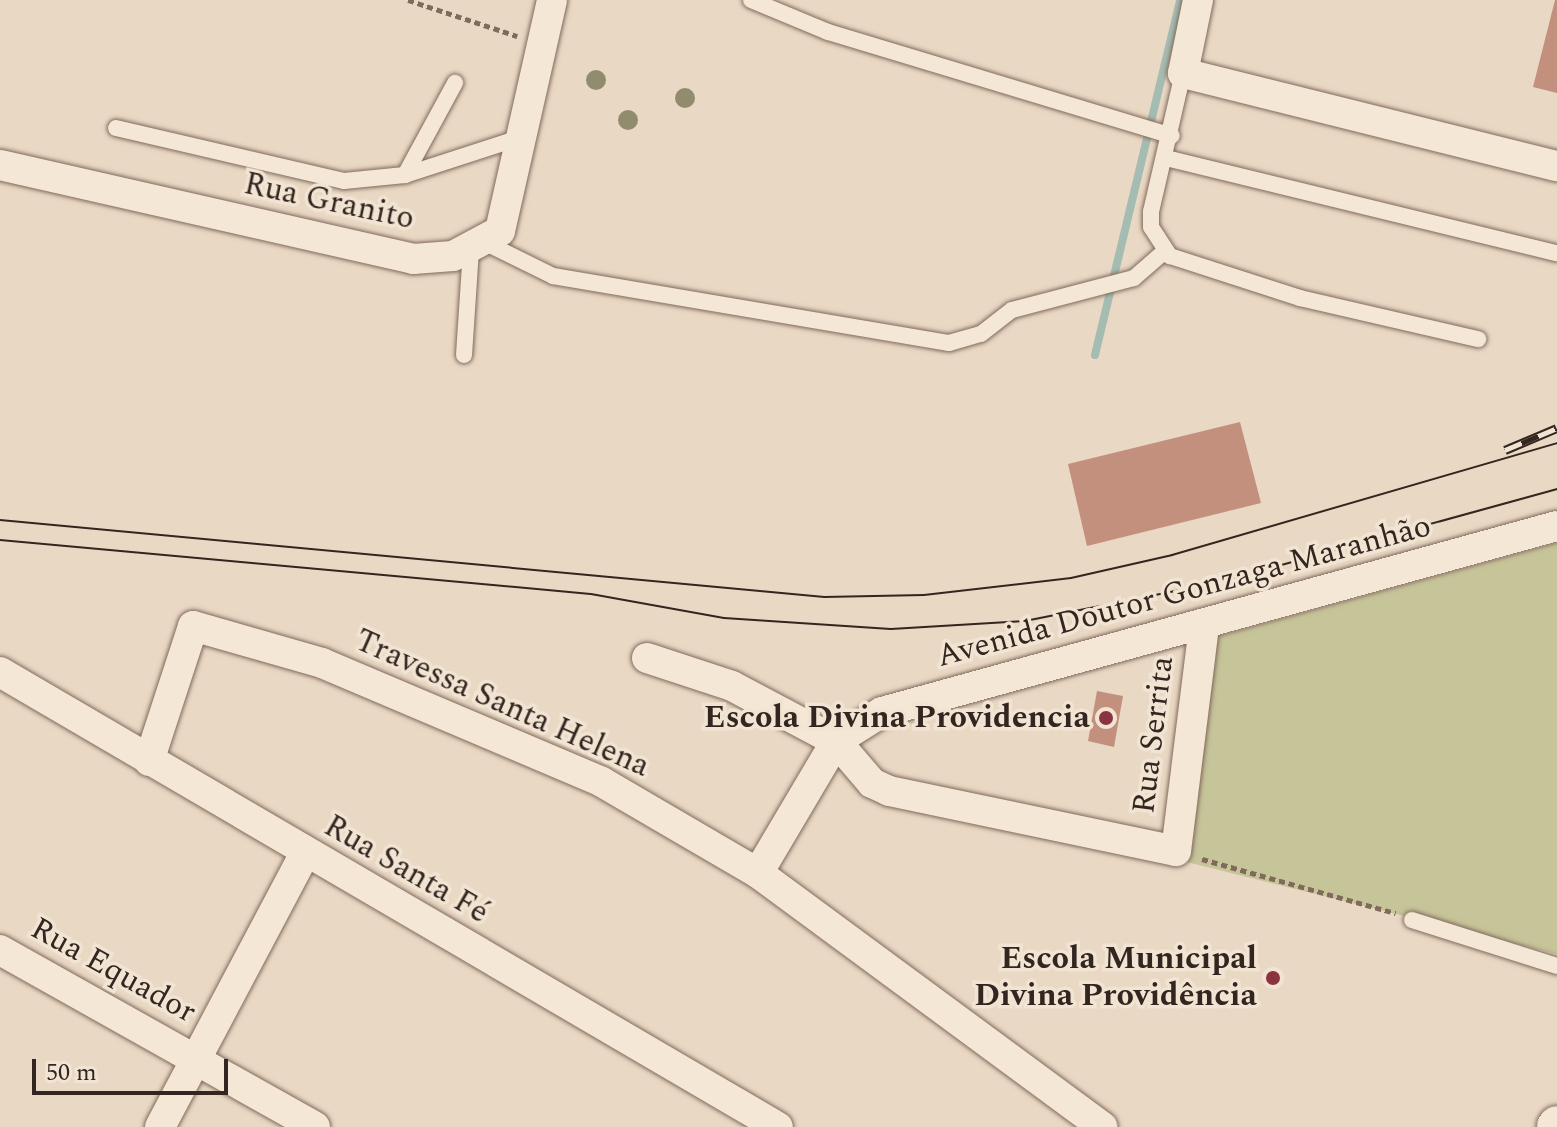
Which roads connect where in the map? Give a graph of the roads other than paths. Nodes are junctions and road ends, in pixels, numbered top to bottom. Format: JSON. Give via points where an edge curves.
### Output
{"nodes":[{"id":1,"x":552,"y":0,"type":"edge"},
{"id":2,"x":751,"y":0,"type":"edge"},
{"id":3,"x":1198,"y":0,"type":"edge"},
{"id":4,"x":1183,"y":73,"type":"junction"},
{"id":5,"x":455,"y":83,"type":"dead end"},
{"id":6,"x":116,"y":128,"type":"dead end"},
{"id":7,"x":526,"y":135,"type":"junction"},
{"id":8,"x":1167,"y":135,"type":"junction"},
{"id":9,"x":1166,"y":158,"type":"junction"},
{"id":10,"x":0,"y":165,"type":"edge"},
{"id":11,"x":1557,"y":166,"type":"edge"},
{"id":12,"x":405,"y":175,"type":"junction"},
{"id":13,"x":479,"y":246,"type":"junction"},
{"id":14,"x":1165,"y":251,"type":"junction"},
{"id":15,"x":1557,"y":253,"type":"edge"},
{"id":16,"x":1478,"y":339,"type":"dead end"},
{"id":17,"x":464,"y":355,"type":"dead end"},
{"id":18,"x":1557,"y":526,"type":"edge"},
{"id":19,"x":1204,"y":626,"type":"junction"},
{"id":20,"x":647,"y":658,"type":"dead end"},
{"id":21,"x":0,"y":672,"type":"edge"},
{"id":22,"x":836,"y":741,"type":"junction"},
{"id":23,"x":149,"y":761,"type":"junction"},
{"id":24,"x":305,"y":853,"type":"junction"},
{"id":25,"x":758,"y":873,"type":"junction"},
{"id":26,"x":1412,"y":920,"type":"road end"},
{"id":27,"x":0,"y":950,"type":"edge"},
{"id":28,"x":1557,"y":966,"type":"edge"},
{"id":29,"x":198,"y":1059,"type":"junction"},
{"id":30,"x":160,"y":1127,"type":"edge"},
{"id":31,"x":315,"y":1127,"type":"edge"},
{"id":32,"x":778,"y":1127,"type":"edge"},
{"id":33,"x":1102,"y":1127,"type":"edge"}],
"edges":[{"from":1,"to":7,"type":"street"},
{"from":2,"to":8,"type":"lane","via":[[828,32]]},
{"from":3,"to":4,"type":"street"},
{"from":4,"to":8,"type":"lane"},
{"from":4,"to":11,"type":"street"},
{"from":5,"to":12,"type":"lane"},
{"from":6,"to":12,"type":"lane","via":[[344,181]]},
{"from":7,"to":12,"type":"lane"},
{"from":7,"to":13,"type":"street","via":[[500,231]]},
{"from":8,"to":9,"type":"lane"},
{"from":9,"to":14,"type":"lane","via":[[1151,212]]},
{"from":9,"to":15,"type":"lane"},
{"from":10,"to":13,"type":"street","name":"Rua Granito","via":[[413,259]]},
{"from":13,"to":14,"type":"lane","via":[[553,276],[949,343],[981,334],[1012,310],[1134,278]]},
{"from":13,"to":17,"type":"lane"},
{"from":14,"to":16,"type":"lane","via":[[1185,265],[1300,298]]},
{"from":18,"to":19,"type":"street","name":"Avenida Doutor Gonzaga Maranhão"},
{"from":19,"to":22,"type":"street","name":"Avenida Doutor Gonzaga Maranhão","via":[[882,712]]},
{"from":19,"to":22,"type":"street","name":"Rua Serrita","via":[[1176,851],[927,804],[872,783]]},
{"from":20,"to":22,"type":"street","via":[[732,686]]},
{"from":21,"to":23,"type":"street","name":"Rua Santa Fé"},
{"from":22,"to":25,"type":"street"},
{"from":23,"to":24,"type":"street","name":"Rua Santa Fé"},
{"from":23,"to":25,"type":"street","name":"Travessa Santa Helena","via":[[188,631],[210,628],[322,663],[561,763]]},
{"from":24,"to":29,"type":"street"},
{"from":24,"to":32,"type":"street","name":"Rua Santa Fé"},
{"from":25,"to":33,"type":"street","name":"Travessa Santa Helena"},
{"from":26,"to":28,"type":"lane"},
{"from":27,"to":29,"type":"street","name":"Rua Equador"},
{"from":29,"to":30,"type":"street"},
{"from":29,"to":31,"type":"street","name":"Rua Equador"}]}
